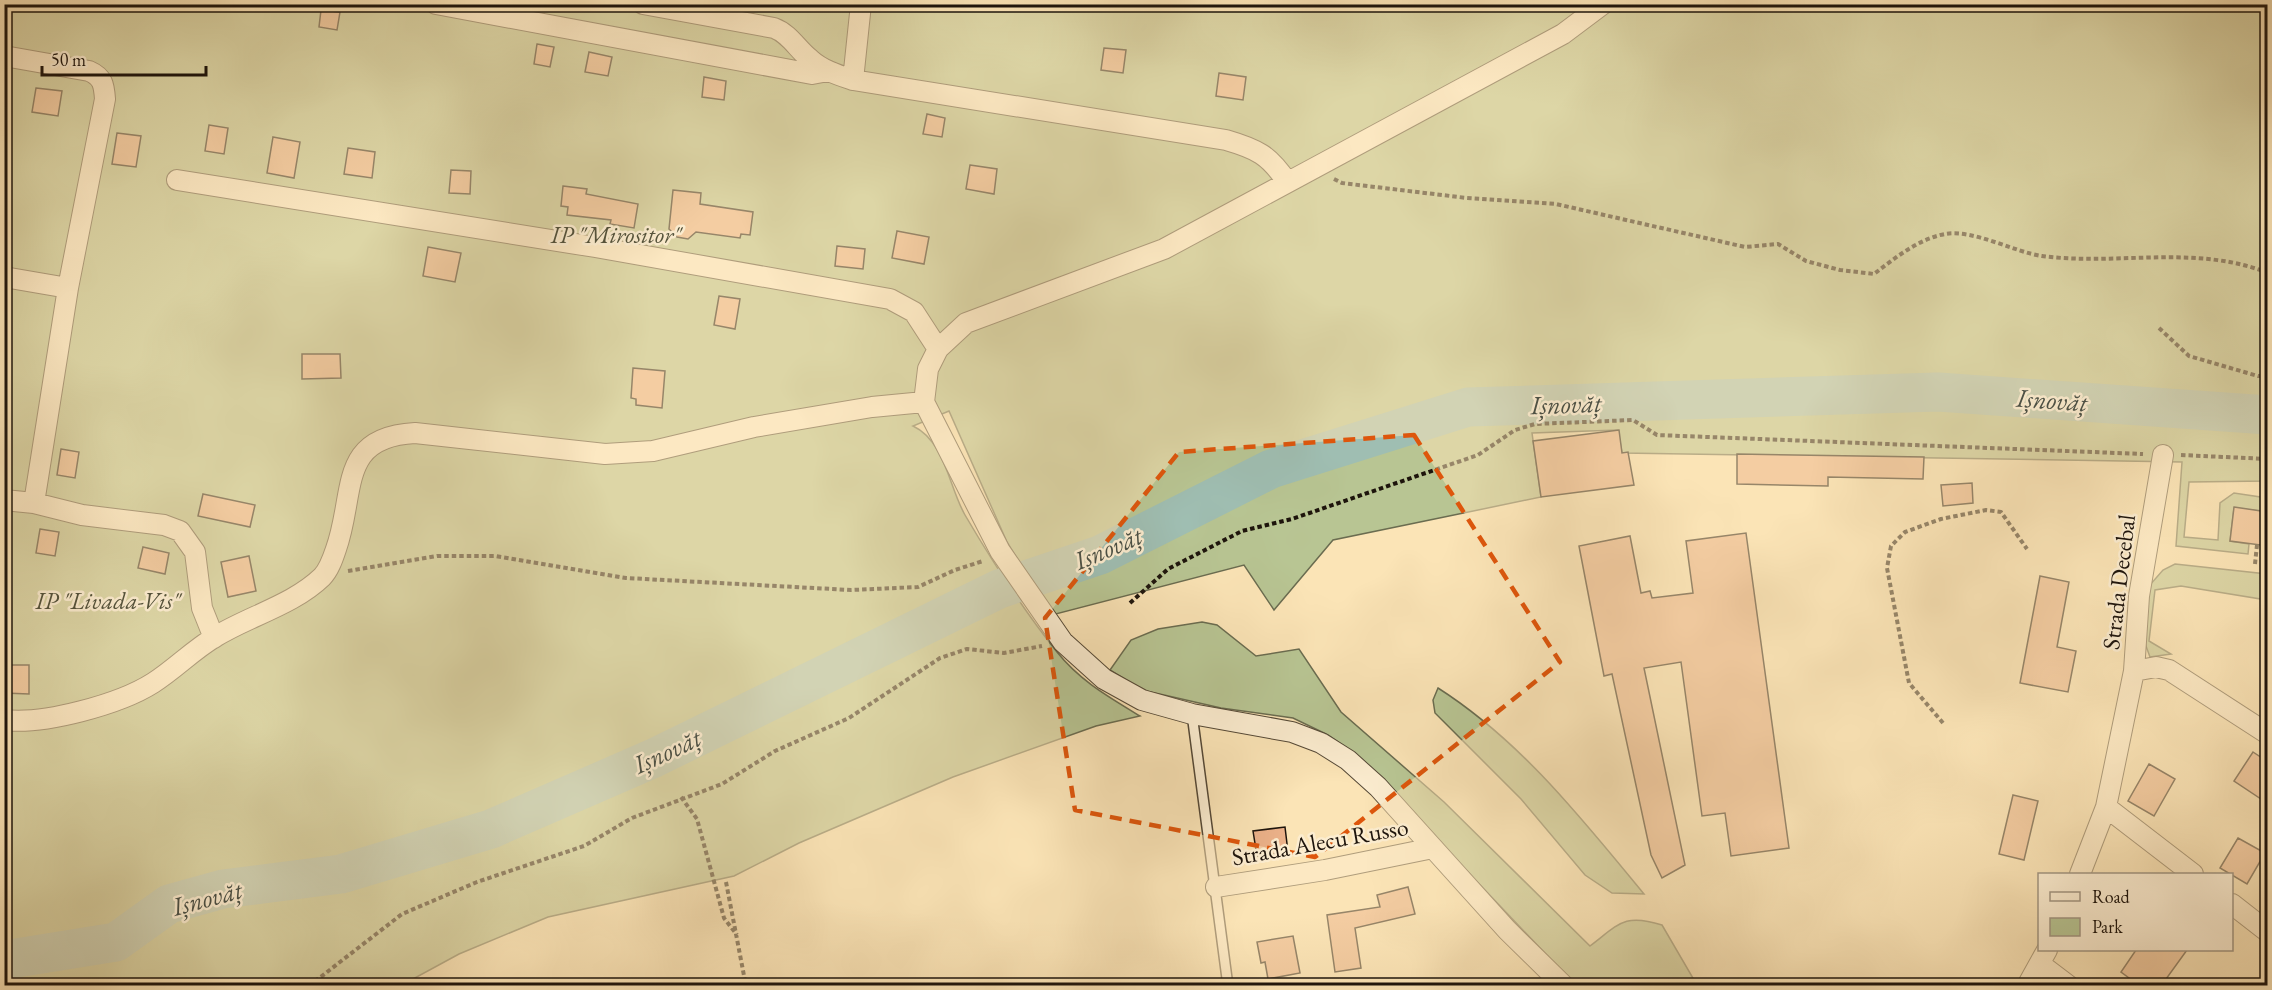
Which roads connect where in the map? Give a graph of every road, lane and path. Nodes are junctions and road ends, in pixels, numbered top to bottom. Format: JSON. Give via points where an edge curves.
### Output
{"nodes":[{"id":1,"x":436,"y":4,"type":"edge"},
{"id":2,"x":644,"y":4,"type":"edge"},
{"id":3,"x":861,"y":4,"type":"edge"},
{"id":4,"x":1603,"y":4,"type":"edge"},
{"id":5,"x":4,"y":56,"type":"edge"},
{"id":6,"x":828,"y":71,"type":"junction"},
{"id":7,"x":853,"y":80,"type":"junction"},
{"id":8,"x":1316,"y":168,"type":"junction"},
{"id":9,"x":177,"y":180,"type":"dead end"},
{"id":10,"x":1287,"y":182,"type":"junction"},
{"id":11,"x":2268,"y":273,"type":"edge"},
{"id":12,"x":4,"y":277,"type":"edge"},
{"id":13,"x":68,"y":288,"type":"junction"},
{"id":14,"x":2159,"y":327,"type":"dead end"},
{"id":15,"x":938,"y":349,"type":"junction"},
{"id":16,"x":2268,"y":376,"type":"edge"},
{"id":17,"x":924,"y":402,"type":"junction"},
{"id":18,"x":2163,"y":455,"type":"junction"},
{"id":19,"x":2268,"y":459,"type":"edge"},
{"id":20,"x":4,"y":500,"type":"edge"},
{"id":21,"x":34,"y":503,"type":"junction"},
{"id":22,"x":2257,"y":545,"type":"dead end"},
{"id":23,"x":2027,"y":549,"type":"dead end"},
{"id":24,"x":1000,"y":551,"type":"junction"},
{"id":25,"x":2255,"y":564,"type":"dead end"},
{"id":26,"x":324,"y":576,"type":"junction"},
{"id":27,"x":1130,"y":603,"type":"dead end"},
{"id":28,"x":214,"y":638,"type":"junction"},
{"id":29,"x":1064,"y":642,"type":"junction"},
{"id":30,"x":2134,"y":671,"type":"junction"},
{"id":31,"x":1192,"y":714,"type":"junction"},
{"id":32,"x":4,"y":720,"type":"edge"},
{"id":33,"x":1943,"y":723,"type":"dead end"},
{"id":34,"x":2268,"y":734,"type":"edge"},
{"id":35,"x":681,"y":797,"type":"junction"},
{"id":36,"x":2106,"y":807,"type":"junction"},
{"id":37,"x":1433,"y":848,"type":"junction"},
{"id":38,"x":2080,"y":873,"type":"edge"},
{"id":39,"x":2192,"y":873,"type":"edge"},
{"id":40,"x":726,"y":882,"type":"dead end"},
{"id":41,"x":1216,"y":887,"type":"junction"},
{"id":42,"x":2233,"y":905,"type":"edge"},
{"id":43,"x":2268,"y":932,"type":"edge"},
{"id":44,"x":737,"y":935,"type":"junction"},
{"id":45,"x":2043,"y":957,"type":"edge"},
{"id":46,"x":309,"y":986,"type":"edge"},
{"id":47,"x":747,"y":986,"type":"edge"},
{"id":48,"x":1228,"y":986,"type":"edge"},
{"id":49,"x":1564,"y":986,"type":"edge"},
{"id":50,"x":2027,"y":986,"type":"edge"},
{"id":51,"x":2069,"y":986,"type":"edge"}],
"edges":[{"from":1,"to":6,"type":"street","via":[[812,74]]},
{"from":2,"to":6,"type":"street","via":[[774,27]]},
{"from":3,"to":7,"type":"street"},
{"from":4,"to":8,"type":"street","via":[[1563,34]]},
{"from":5,"to":13,"type":"street","via":[[89,72],[98,75],[104,84],[93,168]]},
{"from":6,"to":7,"type":"street"},
{"from":7,"to":10,"type":"street","via":[[1226,140],[1256,148]]},
{"from":8,"to":10,"type":"street"},
{"from":8,"to":11,"type":"path","via":[[1342,183],[1556,204],[1745,247],[1778,244],[1806,261],[1874,274],[1905,250],[1945,234],[1962,234],[2041,256],[2094,260],[2204,257]]},
{"from":9,"to":15,"type":"street","via":[[891,299],[914,312]]},
{"from":10,"to":15,"type":"street","via":[[1164,249],[966,323]]},
{"from":12,"to":13,"type":"street"},
{"from":13,"to":21,"type":"street"},
{"from":14,"to":16,"type":"path","via":[[2189,356]]},
{"from":15,"to":17,"type":"street","via":[[928,369]]},
{"from":17,"to":24,"type":"street"},
{"from":17,"to":26,"type":"street","via":[[754,426],[653,451],[604,454],[415,433],[392,434],[367,447],[355,464],[343,531]]},
{"from":18,"to":19,"type":"path"},
{"from":18,"to":27,"type":"path","via":[[1657,435],[1633,420],[1535,424],[1515,430],[1478,454],[1292,519],[1242,531],[1168,569]]},
{"from":18,"to":30,"type":"street","name":"Strada Decebal","via":[[2139,596]]},
{"from":20,"to":21,"type":"street"},
{"from":21,"to":28,"type":"street","via":[[180,531],[195,552],[202,608]]},
{"from":22,"to":25,"type":"path"},
{"from":23,"to":33,"type":"path","via":[[2001,512],[1986,510],[1941,519],[1905,532],[1891,546],[1887,568],[1909,684]]},
{"from":24,"to":26,"type":"path","via":[[976,566],[955,570],[918,587],[851,590],[626,578],[495,556],[437,556]]},
{"from":24,"to":29,"type":"street"},
{"from":26,"to":28,"type":"street","via":[[304,592]]},
{"from":28,"to":32,"type":"street","via":[[152,683],[122,698],[63,714]]},
{"from":29,"to":31,"type":"street","via":[[1104,679],[1142,700]]},
{"from":29,"to":35,"type":"path","via":[[1004,653],[967,649],[940,658],[849,718],[775,751],[722,784]]},
{"from":30,"to":34,"type":"street","name":"Strada Decebal","via":[[2156,667],[2169,670]]},
{"from":30,"to":36,"type":"street"},
{"from":31,"to":37,"type":"street","via":[[1292,732],[1321,743],[1348,760],[1378,787]]},
{"from":31,"to":41,"type":"lane"},
{"from":35,"to":44,"type":"path","via":[[697,819],[724,918]]},
{"from":35,"to":46,"type":"path","via":[[584,846],[477,882],[402,914]]},
{"from":36,"to":38,"type":"street"},
{"from":36,"to":39,"type":"street"},
{"from":37,"to":41,"type":"street","name":"Strada Alecu Russo"},
{"from":37,"to":49,"type":"street"},
{"from":40,"to":44,"type":"path"},
{"from":41,"to":48,"type":"lane"},
{"from":42,"to":43,"type":"street"},
{"from":44,"to":47,"type":"path"},
{"from":45,"to":50,"type":"street"},
{"from":45,"to":51,"type":"street"}]}
